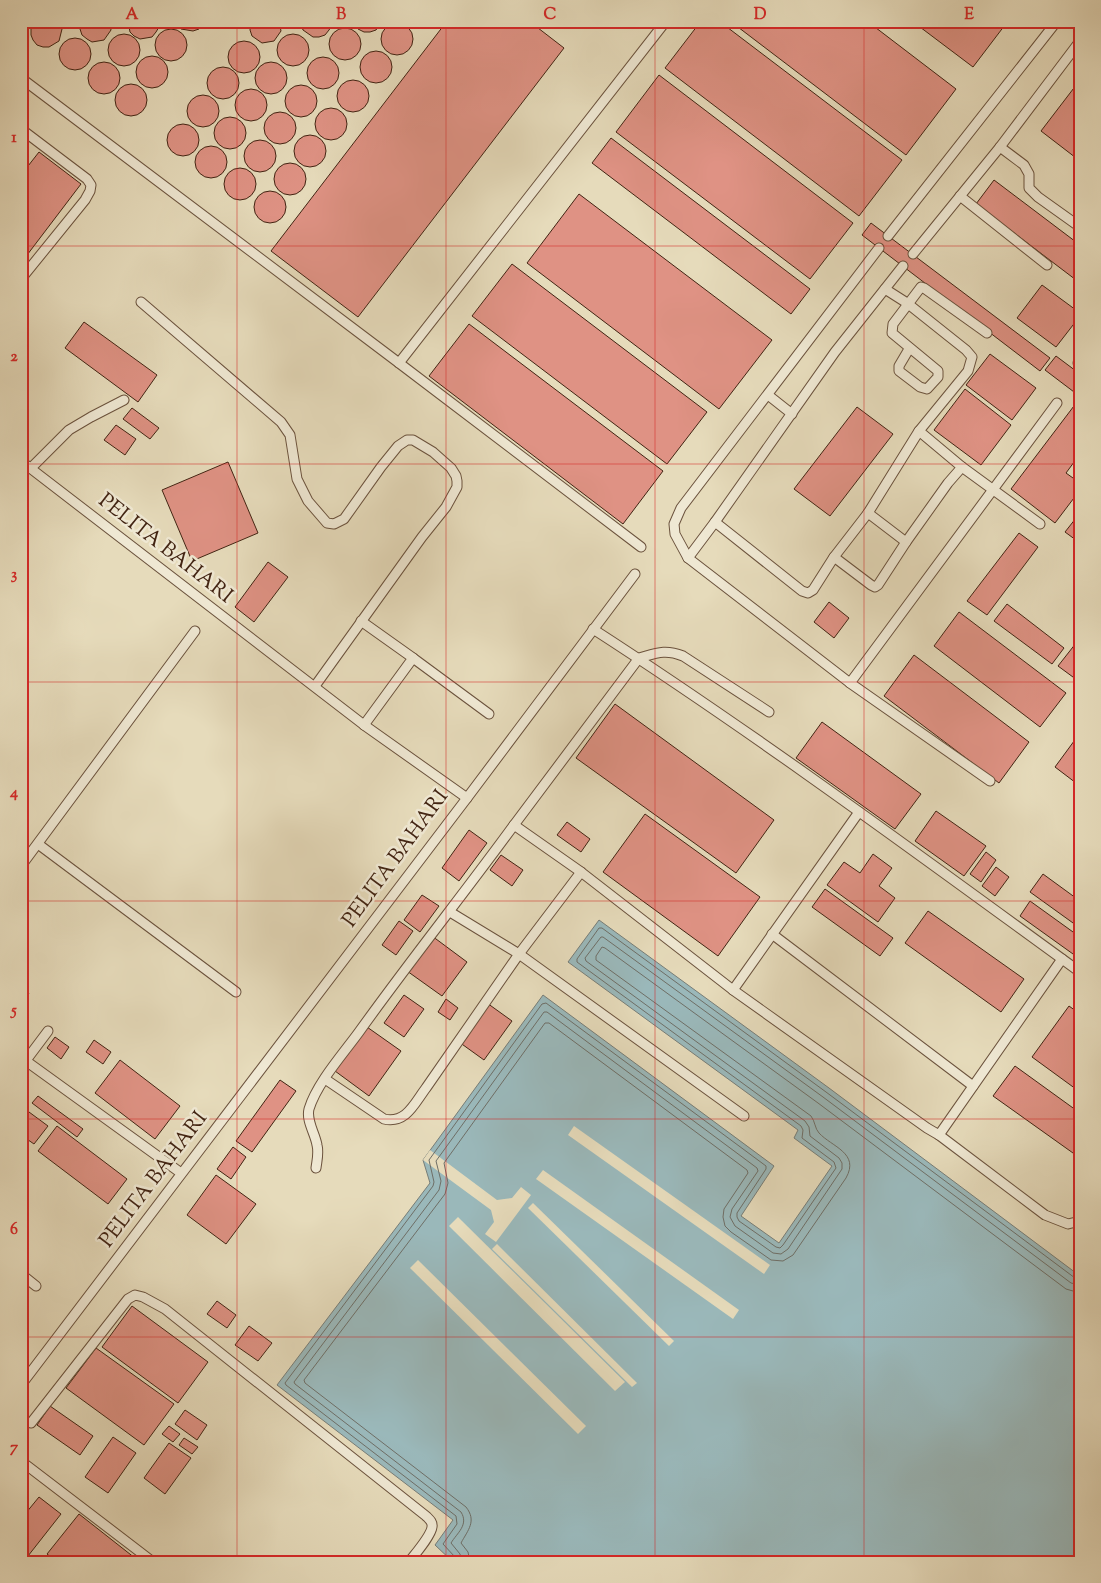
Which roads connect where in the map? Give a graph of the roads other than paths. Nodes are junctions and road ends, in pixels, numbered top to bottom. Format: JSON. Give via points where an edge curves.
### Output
{"nodes":[{"id":1,"x":1057,"y":21,"type":"edge"},
{"id":2,"x":663,"y":22,"type":"edge"},
{"id":3,"x":1080,"y":41,"type":"edge"},
{"id":4,"x":21,"y":78,"type":"edge"},
{"id":5,"x":21,"y":129,"type":"edge"},
{"id":6,"x":1000,"y":147,"type":"junction"},
{"id":7,"x":960,"y":196,"type":"junction"},
{"id":8,"x":1080,"y":227,"type":"edge"},
{"id":9,"x":888,"y":236,"type":"dead end"},
{"id":10,"x":879,"y":248,"type":"dead end"},
{"id":11,"x":913,"y":254,"type":"dead end"},
{"id":12,"x":1047,"y":265,"type":"dead end"},
{"id":13,"x":903,"y":266,"type":"dead end"},
{"id":14,"x":21,"y":279,"type":"edge"},
{"id":15,"x":885,"y":288,"type":"junction"},
{"id":16,"x":141,"y":302,"type":"dead end"},
{"id":17,"x":907,"y":303,"type":"junction"},
{"id":18,"x":987,"y":332,"type":"dead end"},
{"id":19,"x":909,"y":349,"type":"junction"},
{"id":20,"x":399,"y":363,"type":"junction"},
{"id":21,"x":768,"y":395,"type":"junction"},
{"id":22,"x":124,"y":400,"type":"dead end"},
{"id":23,"x":1057,"y":402,"type":"dead end"},
{"id":24,"x":792,"y":414,"type":"junction"},
{"id":25,"x":919,"y":431,"type":"junction"},
{"id":26,"x":21,"y":461,"type":"edge"},
{"id":27,"x":962,"y":467,"type":"junction"},
{"id":28,"x":32,"y":468,"type":"junction"},
{"id":29,"x":992,"y":488,"type":"junction"},
{"id":30,"x":868,"y":513,"type":"junction"},
{"id":31,"x":715,"y":522,"type":"junction"},
{"id":32,"x":1040,"y":524,"type":"dead end"},
{"id":33,"x":906,"y":542,"type":"junction"},
{"id":34,"x":641,"y":547,"type":"dead end"},
{"id":35,"x":834,"y":557,"type":"junction"},
{"id":36,"x":688,"y":558,"type":"junction"},
{"id":37,"x":635,"y":574,"type":"dead end"},
{"id":38,"x":362,"y":621,"type":"junction"},
{"id":39,"x":594,"y":629,"type":"junction"},
{"id":40,"x":195,"y":631,"type":"dead end"},
{"id":41,"x":413,"y":658,"type":"junction"},
{"id":42,"x":638,"y":658,"type":"junction"},
{"id":43,"x":850,"y":683,"type":"junction"},
{"id":44,"x":315,"y":686,"type":"junction"},
{"id":45,"x":769,"y":712,"type":"dead end"},
{"id":46,"x":489,"y":714,"type":"dead end"},
{"id":47,"x":364,"y":725,"type":"junction"},
{"id":48,"x":990,"y":781,"type":"dead end"},
{"id":49,"x":467,"y":798,"type":"junction"},
{"id":50,"x":859,"y":812,"type":"junction"},
{"id":51,"x":514,"y":825,"type":"junction"},
{"id":52,"x":38,"y":844,"type":"junction"},
{"id":53,"x":21,"y":866,"type":"edge"},
{"id":54,"x":581,"y":872,"type":"junction"},
{"id":55,"x":450,"y":912,"type":"junction"},
{"id":56,"x":772,"y":934,"type":"junction"},
{"id":57,"x":519,"y":954,"type":"junction"},
{"id":58,"x":1062,"y":959,"type":"junction"},
{"id":59,"x":1080,"y":972,"type":"edge"},
{"id":60,"x":733,"y":990,"type":"junction"},
{"id":61,"x":236,"y":992,"type":"dead end"},
{"id":62,"x":48,"y":1031,"type":"dead end"},
{"id":63,"x":24,"y":1064,"type":"edge"},
{"id":64,"x":325,"y":1079,"type":"junction"},
{"id":65,"x":973,"y":1086,"type":"junction"},
{"id":66,"x":744,"y":1116,"type":"dead end"},
{"id":67,"x":939,"y":1135,"type":"junction"},
{"id":68,"x":316,"y":1168,"type":"dead end"},
{"id":69,"x":181,"y":1173,"type":"junction"},
{"id":70,"x":1080,"y":1221,"type":"edge"},
{"id":71,"x":21,"y":1274,"type":"edge"},
{"id":72,"x":36,"y":1286,"type":"dead end"},
{"id":73,"x":21,"y":1385,"type":"edge"},
{"id":74,"x":31,"y":1422,"type":"dead end"},
{"id":75,"x":21,"y":1461,"type":"edge"},
{"id":76,"x":153,"y":1562,"type":"edge"},
{"id":77,"x":409,"y":1562,"type":"edge"}],
"edges":[{"from":1,"to":9,"type":"lane"},
{"from":2,"to":20,"type":"lane"},
{"from":3,"to":6,"type":"lane"},
{"from":4,"to":20,"type":"lane"},
{"from":5,"to":14,"type":"lane","via":[[91,185],[85,200]]},
{"from":6,"to":7,"type":"lane"},
{"from":6,"to":8,"type":"lane","via":[[1024,165],[1029,174],[1029,188],[1038,197]]},
{"from":7,"to":11,"type":"lane"},
{"from":7,"to":12,"type":"lane"},
{"from":10,"to":21,"type":"lane"},
{"from":13,"to":15,"type":"lane"},
{"from":15,"to":17,"type":"lane"},
{"from":15,"to":24,"type":"lane"},
{"from":16,"to":38,"type":"lane","via":[[281,422],[290,435],[297,479],[308,502],[327,523],[334,524],[344,519],[381,467],[407,440],[413,440],[433,452],[451,468],[457,487],[446,507]]},
{"from":17,"to":18,"type":"lane","via":[[918,289],[924,288]]},
{"from":17,"to":19,"type":"lane","via":[[893,324],[892,333]]},
{"from":17,"to":25,"type":"lane","via":[[972,357],[968,371]]},
{"from":19,"to":19,"type":"lane","via":[[899,370],[927,389],[938,377],[938,371]]},
{"from":20,"to":34,"type":"lane"},
{"from":21,"to":24,"type":"lane"},
{"from":21,"to":36,"type":"lane","via":[[681,508],[674,524],[675,534]]},
{"from":22,"to":28,"type":"lane","via":[[69,430]]},
{"from":23,"to":29,"type":"lane"},
{"from":24,"to":31,"type":"lane"},
{"from":25,"to":27,"type":"lane"},
{"from":25,"to":30,"type":"lane"},
{"from":26,"to":28,"type":"lane","name":"PELITA BAHARI"},
{"from":27,"to":29,"type":"lane"},
{"from":27,"to":33,"type":"lane"},
{"from":28,"to":44,"type":"lane","name":"PELITA BAHARI"},
{"from":29,"to":32,"type":"lane"},
{"from":29,"to":43,"type":"lane"},
{"from":30,"to":33,"type":"lane"},
{"from":30,"to":35,"type":"lane"},
{"from":31,"to":35,"type":"lane","via":[[808,593]]},
{"from":31,"to":36,"type":"lane"},
{"from":33,"to":35,"type":"lane","via":[[875,587]]},
{"from":36,"to":43,"type":"lane"},
{"from":37,"to":39,"type":"lane"},
{"from":38,"to":41,"type":"lane"},
{"from":38,"to":44,"type":"lane"},
{"from":39,"to":42,"type":"lane"},
{"from":39,"to":49,"type":"lane"},
{"from":40,"to":52,"type":"lane"},
{"from":41,"to":46,"type":"lane"},
{"from":41,"to":47,"type":"lane"},
{"from":42,"to":45,"type":"lane","via":[[662,651],[683,656]]},
{"from":42,"to":50,"type":"lane"},
{"from":42,"to":51,"type":"lane"},
{"from":43,"to":48,"type":"lane"},
{"from":44,"to":47,"type":"lane","name":"PELITA BAHARI"},
{"from":47,"to":49,"type":"lane","name":"PELITA BAHARI"},
{"from":49,"to":69,"type":"lane","name":"PELITA BAHARI"},
{"from":50,"to":56,"type":"lane"},
{"from":50,"to":58,"type":"lane"},
{"from":51,"to":54,"type":"lane"},
{"from":51,"to":55,"type":"lane"},
{"from":52,"to":53,"type":"lane"},
{"from":52,"to":61,"type":"lane"},
{"from":54,"to":57,"type":"lane"},
{"from":54,"to":60,"type":"lane"},
{"from":55,"to":57,"type":"lane"},
{"from":55,"to":64,"type":"lane"},
{"from":56,"to":60,"type":"lane"},
{"from":56,"to":65,"type":"lane"},
{"from":57,"to":64,"type":"lane","via":[[402,1118],[394,1121],[384,1119]]},
{"from":57,"to":66,"type":"lane"},
{"from":58,"to":59,"type":"lane"},
{"from":58,"to":65,"type":"lane"},
{"from":60,"to":67,"type":"lane"},
{"from":62,"to":63,"type":"lane"},
{"from":63,"to":69,"type":"lane"},
{"from":64,"to":68,"type":"lane","via":[[308,1111],[317,1144]]},
{"from":65,"to":67,"type":"lane"},
{"from":67,"to":70,"type":"lane","via":[[1046,1215],[1068,1224]]},
{"from":69,"to":73,"type":"lane","name":"PELITA BAHARI"},
{"from":71,"to":72,"type":"lane"},
{"from":74,"to":77,"type":"lane","via":[[128,1299],[135,1295],[143,1297],[165,1308],[426,1516],[432,1528]]},
{"from":75,"to":76,"type":"lane"}]}
